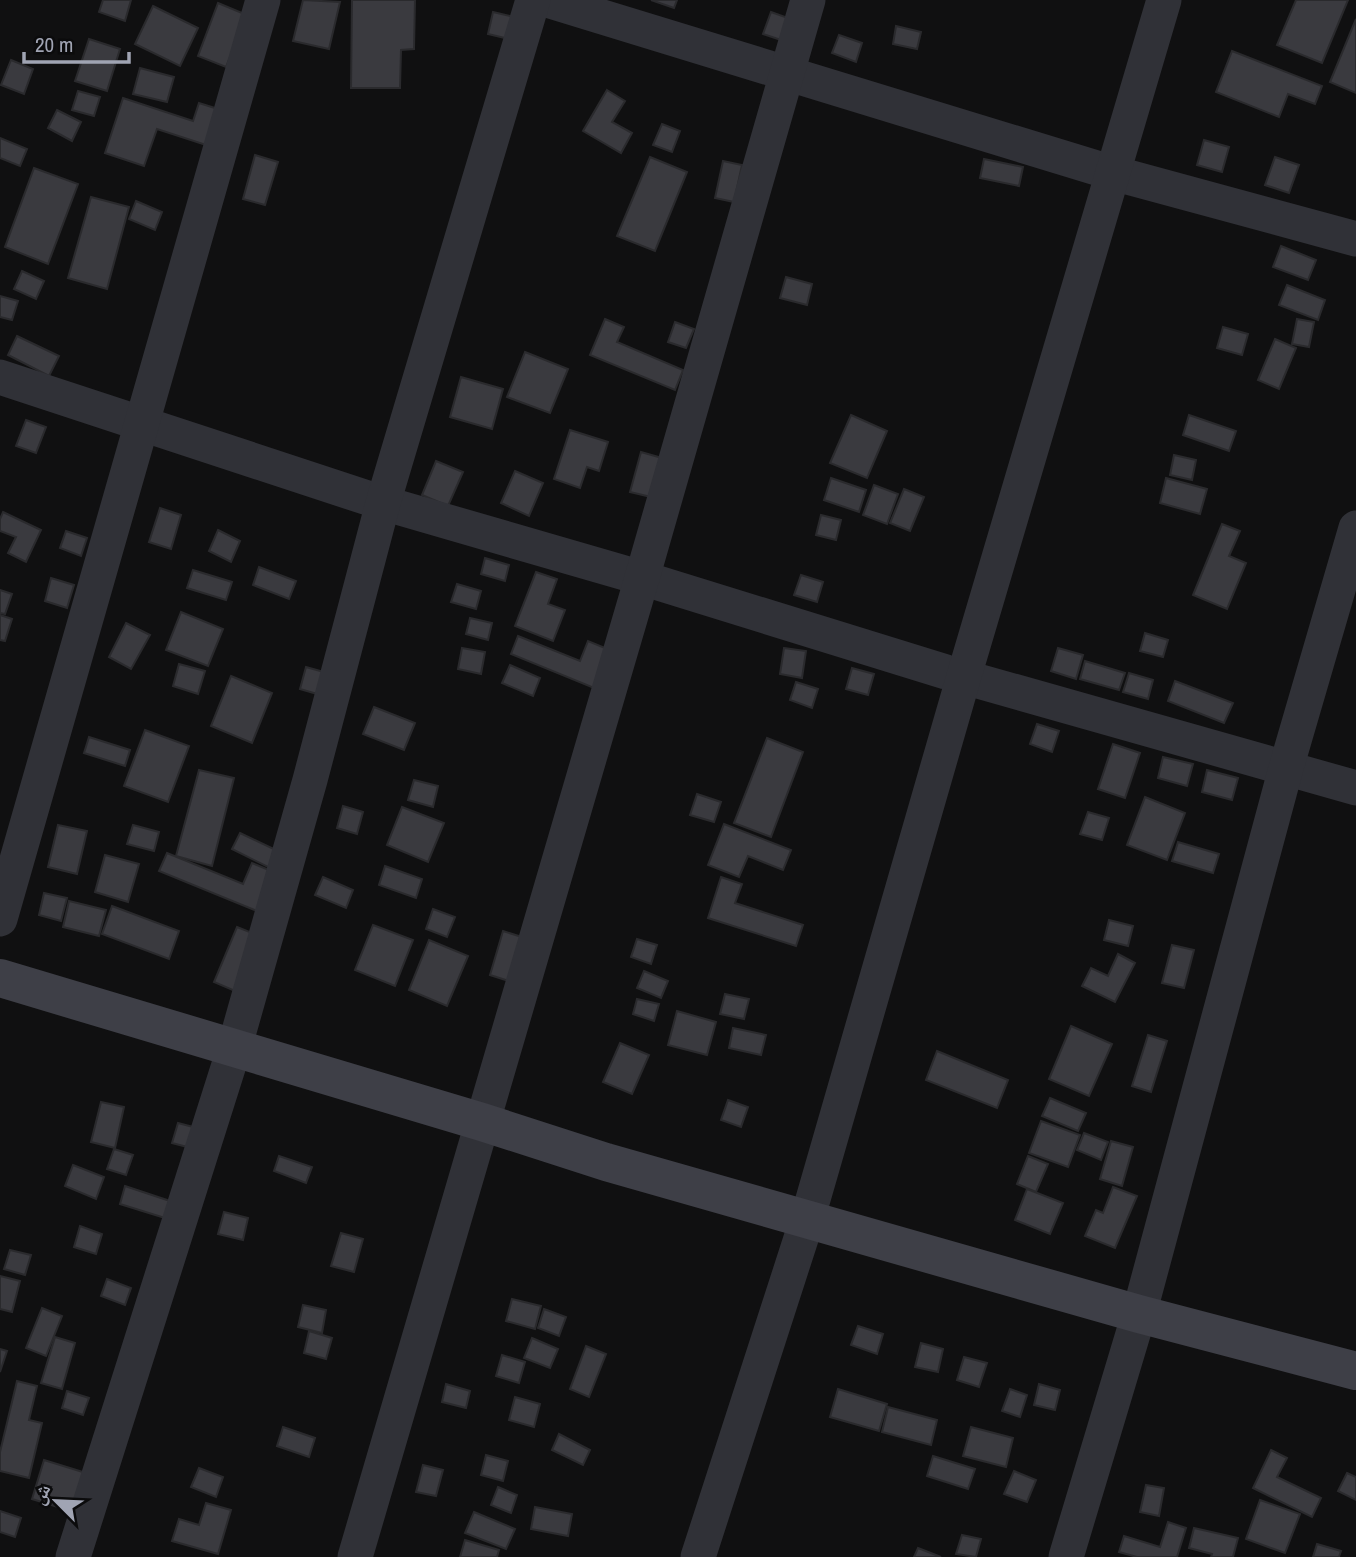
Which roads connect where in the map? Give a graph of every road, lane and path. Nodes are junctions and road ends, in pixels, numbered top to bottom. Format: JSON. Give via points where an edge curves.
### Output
{"nodes":[{"id":1,"x":263,"y":0,"type":"edge"},
{"id":2,"x":533,"y":0,"type":"edge"},
{"id":3,"x":547,"y":0,"type":"edge"},
{"id":4,"x":808,"y":0,"type":"edge"},
{"id":5,"x":1164,"y":0,"type":"edge"},
{"id":6,"x":787,"y":74,"type":"junction"},
{"id":7,"x":1113,"y":173,"type":"junction"},
{"id":8,"x":1356,"y":239,"type":"edge"},
{"id":9,"x":0,"y":377,"type":"edge"},
{"id":10,"x":142,"y":422,"type":"junction"},
{"id":11,"x":383,"y":503,"type":"junction"},
{"id":12,"x":1356,"y":528,"type":"edge"},
{"id":13,"x":642,"y":578,"type":"junction"},
{"id":14,"x":964,"y":676,"type":"junction"},
{"id":15,"x":1286,"y":768,"type":"junction"},
{"id":16,"x":1356,"y":788,"type":"edge"},
{"id":17,"x":0,"y":919,"type":"edge"},
{"id":18,"x":0,"y":978,"type":"edge"},
{"id":19,"x":234,"y":1049,"type":"junction"},
{"id":20,"x":482,"y":1122,"type":"junction"},
{"id":21,"x":807,"y":1220,"type":"junction"},
{"id":22,"x":1139,"y":1314,"type":"junction"},
{"id":23,"x":1356,"y":1371,"type":"edge"},
{"id":24,"x":72,"y":1557,"type":"edge"},
{"id":25,"x":355,"y":1557,"type":"edge"},
{"id":26,"x":698,"y":1557,"type":"edge"},
{"id":27,"x":1066,"y":1557,"type":"edge"}],
"edges":[{"from":1,"to":10,"type":"street"},
{"from":2,"to":11,"type":"street"},
{"from":3,"to":6,"type":"street"},
{"from":4,"to":6,"type":"street"},
{"from":5,"to":7,"type":"street"},
{"from":6,"to":7,"type":"street"},
{"from":6,"to":13,"type":"street"},
{"from":7,"to":8,"type":"street"},
{"from":7,"to":14,"type":"street"},
{"from":9,"to":10,"type":"street"},
{"from":10,"to":11,"type":"street"},
{"from":10,"to":17,"type":"street"},
{"from":11,"to":13,"type":"street"},
{"from":11,"to":19,"type":"street"},
{"from":12,"to":15,"type":"street"},
{"from":13,"to":14,"type":"street"},
{"from":13,"to":20,"type":"street"},
{"from":14,"to":15,"type":"street"},
{"from":14,"to":21,"type":"street"},
{"from":15,"to":16,"type":"street"},
{"from":15,"to":22,"type":"street"},
{"from":18,"to":19,"type":"street"},
{"from":19,"to":20,"type":"street"},
{"from":19,"to":24,"type":"street"},
{"from":20,"to":21,"type":"street"},
{"from":20,"to":25,"type":"street"},
{"from":21,"to":22,"type":"street"},
{"from":21,"to":26,"type":"street"},
{"from":22,"to":23,"type":"street"},
{"from":22,"to":27,"type":"street"}]}
